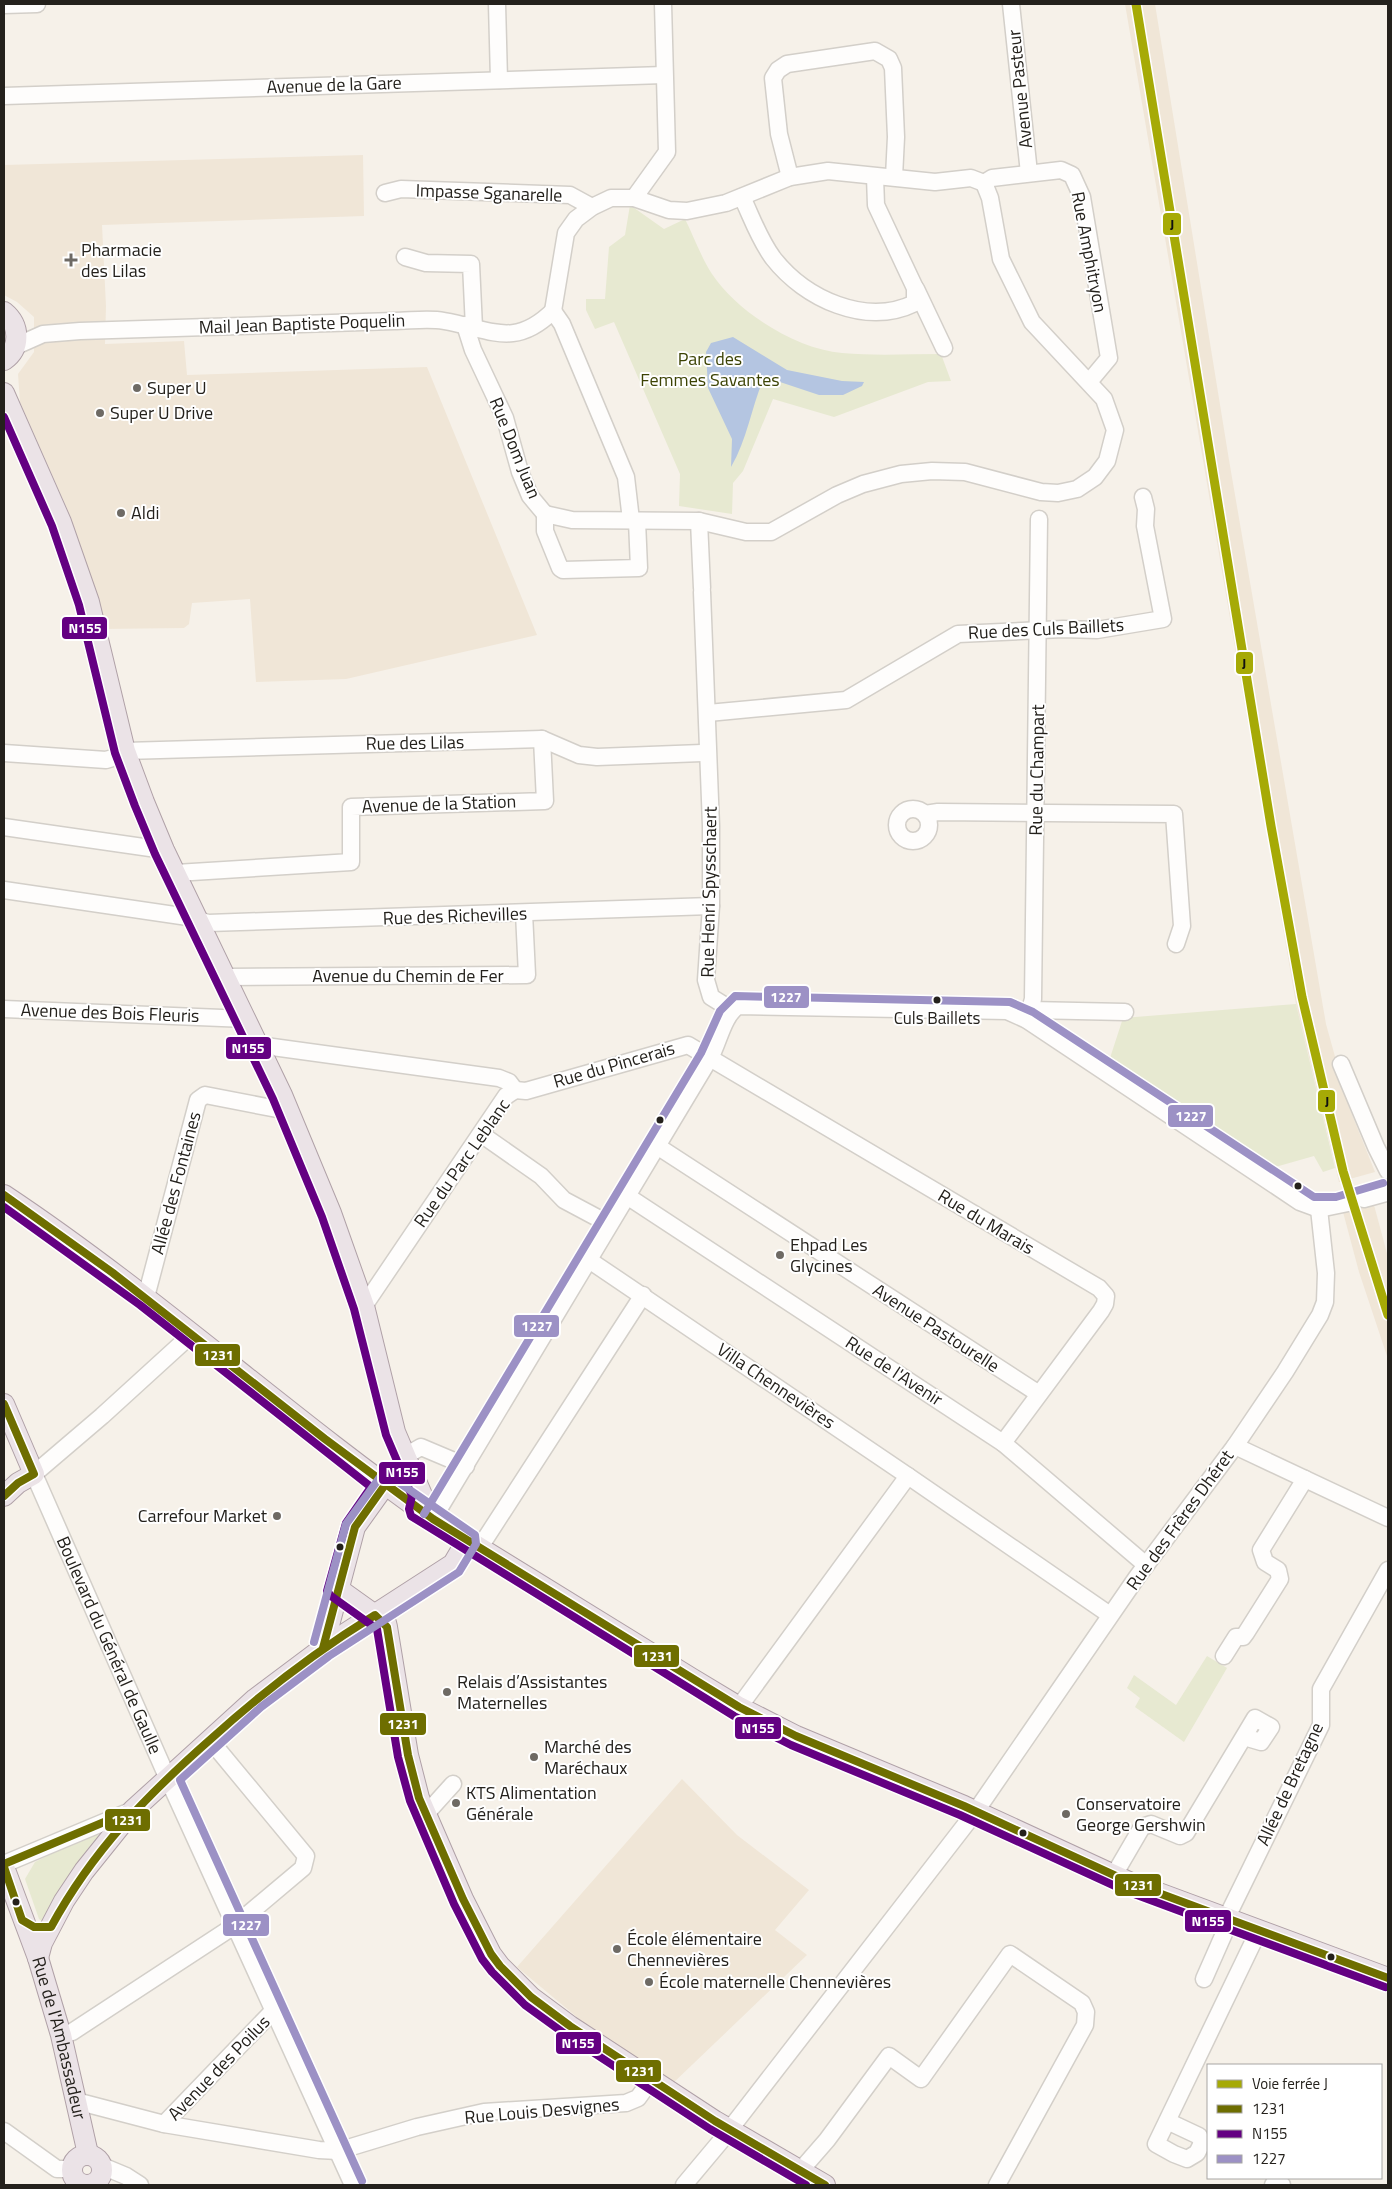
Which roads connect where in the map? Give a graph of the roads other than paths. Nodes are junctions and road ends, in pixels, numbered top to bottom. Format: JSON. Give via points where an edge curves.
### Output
{"nodes":[{"id":1,"x":37,"y":4,"type":"edge"},
{"id":2,"x":497,"y":4,"type":"edge"},
{"id":3,"x":663,"y":4,"type":"edge"},
{"id":4,"x":1012,"y":4,"type":"edge"},
{"id":5,"x":4,"y":5,"type":"edge"},
{"id":6,"x":664,"y":75,"type":"junction"},
{"id":7,"x":499,"y":80,"type":"junction"},
{"id":8,"x":4,"y":96,"type":"edge"},
{"id":9,"x":1030,"y":173,"type":"junction"},
{"id":10,"x":790,"y":177,"type":"junction"},
{"id":11,"x":875,"y":177,"type":"junction"},
{"id":12,"x":894,"y":177,"type":"junction"},
{"id":13,"x":984,"y":183,"type":"junction"},
{"id":14,"x":385,"y":193,"type":"dead end"},
{"id":15,"x":742,"y":197,"type":"junction"},
{"id":16,"x":634,"y":198,"type":"junction"},
{"id":17,"x":592,"y":207,"type":"junction"},
{"id":18,"x":405,"y":257,"type":"dead end"},
{"id":19,"x":915,"y":288,"type":"junction"},
{"id":20,"x":553,"y":311,"type":"junction"},
{"id":21,"x":470,"y":326,"type":"junction"},
{"id":22,"x":9,"y":340,"type":"edge"},
{"id":23,"x":944,"y":348,"type":"dead end"},
{"id":24,"x":1089,"y":382,"type":"junction"},
{"id":25,"x":4,"y":389,"type":"edge"},
{"id":26,"x":4,"y":393,"type":"edge"},
{"id":27,"x":1041,"y":492,"type":"junction"},
{"id":28,"x":1143,"y":497,"type":"dead end"},
{"id":29,"x":545,"y":514,"type":"junction"},
{"id":30,"x":634,"y":520,"type":"junction"},
{"id":31,"x":699,"y":521,"type":"junction"},
{"id":32,"x":1038,"y":630,"type":"junction"},
{"id":33,"x":708,"y":713,"type":"junction"},
{"id":34,"x":542,"y":739,"type":"junction"},
{"id":35,"x":4,"y":753,"type":"edge"},
{"id":36,"x":126,"y":753,"type":"junction"},
{"id":37,"x":702,"y":753,"type":"dead end"},
{"id":38,"x":925,"y":814,"type":"dead end"},
{"id":39,"x":1036,"y":814,"type":"junction"},
{"id":40,"x":4,"y":827,"type":"edge"},
{"id":41,"x":164,"y":850,"type":"junction"},
{"id":42,"x":176,"y":873,"type":"junction"},
{"id":43,"x":4,"y":890,"type":"edge"},
{"id":44,"x":711,"y":906,"type":"junction"},
{"id":45,"x":524,"y":913,"type":"junction"},
{"id":46,"x":200,"y":920,"type":"junction"},
{"id":47,"x":1176,"y":944,"type":"dead end"},
{"id":48,"x":227,"y":977,"type":"junction"},
{"id":49,"x":4,"y":1009,"type":"edge"},
{"id":50,"x":732,"y":1010,"type":"junction"},
{"id":51,"x":1125,"y":1012,"type":"dead end"},
{"id":52,"x":1028,"y":1015,"type":"junction"},
{"id":53,"x":246,"y":1019,"type":"junction"},
{"id":54,"x":258,"y":1045,"type":"junction"},
{"id":55,"x":710,"y":1058,"type":"junction"},
{"id":56,"x":1341,"y":1064,"type":"dead end"},
{"id":57,"x":515,"y":1090,"type":"junction"},
{"id":58,"x":286,"y":1104,"type":"junction"},
{"id":59,"x":481,"y":1134,"type":"junction"},
{"id":60,"x":657,"y":1146,"type":"junction"},
{"id":61,"x":1388,"y":1171,"type":"edge"},
{"id":62,"x":1387,"y":1194,"type":"edge"},
{"id":63,"x":4,"y":1195,"type":"edge"},
{"id":64,"x":627,"y":1196,"type":"junction"},
{"id":65,"x":1319,"y":1209,"type":"junction"},
{"id":66,"x":610,"y":1224,"type":"junction"},
{"id":67,"x":589,"y":1260,"type":"junction"},
{"id":68,"x":643,"y":1295,"type":"junction"},
{"id":69,"x":146,"y":1297,"type":"junction"},
{"id":70,"x":364,"y":1306,"type":"junction"},
{"id":71,"x":192,"y":1334,"type":"junction"},
{"id":72,"x":1039,"y":1394,"type":"junction"},
{"id":73,"x":4,"y":1404,"type":"edge"},
{"id":74,"x":1003,"y":1443,"type":"junction"},
{"id":75,"x":1234,"y":1446,"type":"junction"},
{"id":76,"x":405,"y":1456,"type":"junction"},
{"id":77,"x":466,"y":1466,"type":"junction"},
{"id":78,"x":34,"y":1474,"type":"junction"},
{"id":79,"x":908,"y":1476,"type":"junction"},
{"id":80,"x":1305,"y":1479,"type":"junction"},
{"id":81,"x":385,"y":1485,"type":"junction"},
{"id":82,"x":4,"y":1496,"type":"edge"},
{"id":83,"x":426,"y":1514,"type":"junction"},
{"id":84,"x":1388,"y":1518,"type":"edge"},
{"id":85,"x":474,"y":1544,"type":"junction"},
{"id":86,"x":1146,"y":1565,"type":"junction"},
{"id":87,"x":1388,"y":1570,"type":"edge"},
{"id":88,"x":337,"y":1588,"type":"junction"},
{"id":89,"x":374,"y":1615,"type":"junction"},
{"id":90,"x":1110,"y":1615,"type":"junction"},
{"id":91,"x":323,"y":1648,"type":"junction"},
{"id":92,"x":1224,"y":1656,"type":"dead end"},
{"id":93,"x":739,"y":1707,"type":"junction"},
{"id":94,"x":1244,"y":1737,"type":"dead end"},
{"id":95,"x":210,"y":1740,"type":"junction"},
{"id":96,"x":168,"y":1777,"type":"junction"},
{"id":97,"x":453,"y":1784,"type":"dead end"},
{"id":98,"x":976,"y":1811,"type":"junction"},
{"id":99,"x":425,"y":1815,"type":"junction"},
{"id":100,"x":103,"y":1832,"type":"junction"},
{"id":101,"x":4,"y":1865,"type":"edge"},
{"id":102,"x":1114,"y":1875,"type":"junction"},
{"id":103,"x":1228,"y":1919,"type":"junction"},
{"id":104,"x":22,"y":1920,"type":"junction"},
{"id":105,"x":234,"y":1926,"type":"junction"},
{"id":106,"x":51,"y":1927,"type":"junction"},
{"id":107,"x":1258,"y":1930,"type":"junction"},
{"id":108,"x":38,"y":1958,"type":"junction"},
{"id":109,"x":1388,"y":1978,"type":"edge"},
{"id":110,"x":1204,"y":1979,"type":"dead end"},
{"id":111,"x":273,"y":2011,"type":"junction"},
{"id":112,"x":61,"y":2035,"type":"junction"},
{"id":113,"x":651,"y":2080,"type":"junction"},
{"id":114,"x":76,"y":2101,"type":"junction"},
{"id":115,"x":1168,"y":2121,"type":"dead end"},
{"id":116,"x":164,"y":2124,"type":"junction"},
{"id":117,"x":729,"y":2130,"type":"junction"},
{"id":118,"x":4,"y":2131,"type":"edge"},
{"id":119,"x":338,"y":2151,"type":"junction"},
{"id":120,"x":71,"y":2169,"type":"junction"},
{"id":121,"x":800,"y":2171,"type":"junction"},
{"id":122,"x":95,"y":2172,"type":"edge"},
{"id":123,"x":140,"y":2185,"type":"edge"},
{"id":124,"x":352,"y":2185,"type":"edge"},
{"id":125,"x":684,"y":2185,"type":"edge"},
{"id":126,"x":825,"y":2185,"type":"edge"},
{"id":127,"x":996,"y":2185,"type":"edge"},
{"id":128,"x":1273,"y":2185,"type":"edge"},
{"id":129,"x":1282,"y":2185,"type":"edge"}],
"edges":[{"from":1,"to":5,"type":"street"},
{"from":2,"to":7,"type":"street"},
{"from":3,"to":6,"type":"street"},
{"from":4,"to":9,"type":"street","name":"Avenue Pasteur"},
{"from":6,"to":7,"type":"street","name":"Avenue de la Gare"},
{"from":6,"to":16,"type":"street","via":[[667,152]]},
{"from":7,"to":8,"type":"street","name":"Avenue de la Gare"},
{"from":9,"to":13,"type":"street","name":"Rue Amphitryon","via":[[992,178]]},
{"from":9,"to":24,"type":"street","name":"Rue Amphitryon","via":[[1061,170],[1072,175],[1082,197],[1109,358]]},
{"from":10,"to":11,"type":"street","via":[[828,171]]},
{"from":10,"to":12,"type":"street","via":[[778,134],[773,78],[778,70],[787,64],[875,51],[889,59],[893,68]]},
{"from":10,"to":15,"type":"street"},
{"from":11,"to":12,"type":"street"},
{"from":11,"to":19,"type":"street","via":[[876,205]]},
{"from":12,"to":13,"type":"street","via":[[935,182],[971,178]]},
{"from":13,"to":24,"type":"street","via":[[990,198],[1001,258],[1032,322]]},
{"from":14,"to":17,"type":"street","name":"Impasse Sganarelle","via":[[401,189],[570,196]]},
{"from":15,"to":16,"type":"street","via":[[687,210],[669,210]]},
{"from":15,"to":19,"type":"street","via":[[761,239],[774,258],[808,289],[841,307],[862,312],[901,310],[915,303]]},
{"from":16,"to":17,"type":"street","via":[[611,198]]},
{"from":17,"to":20,"type":"street","via":[[566,233]]},
{"from":18,"to":21,"type":"street","name":"Rue Dom Juan","via":[[426,263],[471,264]]},
{"from":19,"to":23,"type":"street"},
{"from":20,"to":21,"type":"street","name":"Mail Jean Baptiste Poquelin","via":[[539,325],[521,333],[500,334]]},
{"from":20,"to":30,"type":"street","via":[[562,324],[626,477]]},
{"from":21,"to":22,"type":"street","name":"Mail Jean Baptiste Poquelin","via":[[442,321],[394,321],[43,334]]},
{"from":21,"to":29,"type":"street","name":"Rue Dom Juan","via":[[473,350],[505,418],[520,472],[530,496]]},
{"from":22,"to":25,"type":"main road"},
{"from":24,"to":27,"type":"street","via":[[1104,399],[1115,430],[1107,460],[1095,477],[1076,489]]},
{"from":26,"to":36,"type":"main road","via":[[61,522],[90,602]]},
{"from":27,"to":31,"type":"street","via":[[965,472],[932,471],[901,474],[863,484],[771,532],[746,532]]},
{"from":27,"to":32,"type":"street","name":"Rue du Champart"},
{"from":28,"to":32,"type":"street","name":"Rue des Culs Baillets","via":[[1145,526],[1163,619],[1098,630]]},
{"from":29,"to":30,"type":"street","via":[[572,520]]},
{"from":29,"to":30,"type":"street","via":[[545,531],[563,570],[639,568]]},
{"from":30,"to":31,"type":"street"},
{"from":31,"to":33,"type":"street","name":"Rue Henri Spysschaert"},
{"from":32,"to":33,"type":"street","name":"Rue des Culs Baillets","via":[[958,634],[846,700]]},
{"from":32,"to":39,"type":"street","name":"Rue du Champart"},
{"from":33,"to":44,"type":"street","name":"Rue Henri Spysschaert"},
{"from":34,"to":36,"type":"street","name":"Rue des Lilas"},
{"from":34,"to":37,"type":"street","name":"Rue des Lilas","via":[[571,752],[596,757]]},
{"from":34,"to":42,"type":"street","name":"Avenue de la Station","via":[[545,801],[351,807],[351,862]]},
{"from":35,"to":36,"type":"street","name":"Rue des Lilas","via":[[106,760]]},
{"from":36,"to":41,"type":"main road"},
{"from":38,"to":39,"type":"street"},
{"from":39,"to":47,"type":"street","via":[[1174,814],[1182,926]]},
{"from":39,"to":52,"type":"street","name":"Rue du Champart","via":[[1033,999]]},
{"from":40,"to":41,"type":"street"},
{"from":41,"to":42,"type":"main road"},
{"from":42,"to":46,"type":"main road"},
{"from":43,"to":46,"type":"street","name":"Rue des Richevilles"},
{"from":44,"to":45,"type":"street","name":"Rue des Richevilles"},
{"from":44,"to":50,"type":"street","name":"Rue Henri Spysschaert","via":[[708,990],[711,997]]},
{"from":45,"to":46,"type":"street","name":"Rue des Richevilles","via":[[208,924]]},
{"from":45,"to":48,"type":"street","name":"Avenue du Chemin de Fer","via":[[526,975]]},
{"from":46,"to":48,"type":"main road"},
{"from":48,"to":53,"type":"main road"},
{"from":49,"to":53,"type":"street","name":"Avenue des Bois Fleuris"},
{"from":50,"to":52,"type":"street","via":[[747,1006],[1007,1011]]},
{"from":50,"to":55,"type":"street"},
{"from":51,"to":52,"type":"street"},
{"from":52,"to":65,"type":"street","via":[[1300,1202]]},
{"from":53,"to":54,"type":"main road"},
{"from":54,"to":57,"type":"street","name":"Rue du Parc Leblanc","via":[[499,1078],[509,1082]]},
{"from":54,"to":58,"type":"main road"},
{"from":55,"to":57,"type":"street","name":"Rue du Pincerais","via":[[688,1045],[681,1045],[526,1090]]},
{"from":55,"to":60,"type":"street"},
{"from":55,"to":72,"type":"street","name":"Rue du Marais","via":[[1099,1288],[1106,1296],[1105,1304]]},
{"from":56,"to":61,"type":"street"},
{"from":57,"to":59,"type":"street","name":"Rue du Parc Leblanc","via":[[506,1096]]},
{"from":58,"to":69,"type":"street","name":"Allée des Fontaines","via":[[277,1109],[205,1095],[198,1100]]},
{"from":58,"to":70,"type":"main road","via":[[331,1213]]},
{"from":59,"to":66,"type":"street","via":[[541,1176],[564,1200]]},
{"from":59,"to":70,"type":"street","name":"Rue du Parc Leblanc"},
{"from":60,"to":64,"type":"street"},
{"from":60,"to":72,"type":"street","name":"Avenue Pastourelle"},
{"from":62,"to":65,"type":"street"},
{"from":63,"to":69,"type":"main road"},
{"from":64,"to":66,"type":"street"},
{"from":64,"to":74,"type":"street","name":"Rue de l'Avenir"},
{"from":65,"to":75,"type":"street","name":"Rue des Frères Dhéret","via":[[1326,1273],[1325,1302],[1285,1372]]},
{"from":66,"to":67,"type":"street"},
{"from":67,"to":68,"type":"street","name":"Villa Chennevières"},
{"from":67,"to":77,"type":"street"},
{"from":68,"to":79,"type":"street","name":"Villa Chennevières"},
{"from":68,"to":85,"type":"street"},
{"from":69,"to":71,"type":"main road"},
{"from":70,"to":76,"type":"main road","via":[[395,1432]]},
{"from":71,"to":78,"type":"street"},
{"from":71,"to":81,"type":"main road"},
{"from":72,"to":74,"type":"street","name":"Rue du Marais"},
{"from":73,"to":78,"type":"main road","name":"Boulevard du Général de Gaulle"},
{"from":74,"to":86,"type":"street","name":"Rue de l'Avenir"},
{"from":75,"to":80,"type":"street"},
{"from":75,"to":86,"type":"street","name":"Rue des Frères Dhéret"},
{"from":76,"to":77,"type":"street","via":[[421,1447]]},
{"from":76,"to":81,"type":"street"},
{"from":76,"to":83,"type":"main road","via":[[422,1495]]},
{"from":77,"to":83,"type":"street"},
{"from":78,"to":82,"type":"main road"},
{"from":78,"to":96,"type":"street","name":"Boulevard du Général de Gaulle"},
{"from":79,"to":90,"type":"street","name":"Villa Chennevières"},
{"from":79,"to":93,"type":"street"},
{"from":80,"to":84,"type":"street"},
{"from":80,"to":92,"type":"street","via":[[1261,1550],[1266,1562],[1278,1570],[1280,1579],[1246,1633],[1243,1637],[1236,1637]]},
{"from":81,"to":83,"type":"main road"},
{"from":81,"to":88,"type":"main road","via":[[355,1528]]},
{"from":83,"to":85,"type":"main road"},
{"from":85,"to":89,"type":"main road","name":"Rue de l'Ambassadeur","via":[[453,1564]]},
{"from":85,"to":93,"type":"main road"},
{"from":86,"to":90,"type":"street","name":"Rue des Frères Dhéret"},
{"from":87,"to":103,"type":"street","name":"Allée de Bretagne","via":[[1321,1689],[1321,1725]]},
{"from":88,"to":89,"type":"main road"},
{"from":88,"to":91,"type":"main road"},
{"from":89,"to":91,"type":"main road","name":"Rue de l'Ambassadeur"},
{"from":89,"to":99,"type":"main road","via":[[387,1627],[410,1763]]},
{"from":90,"to":98,"type":"street","name":"Rue des Frères Dhéret"},
{"from":91,"to":95,"type":"main road","name":"Rue de l'Ambassadeur","via":[[255,1699]]},
{"from":93,"to":98,"type":"main road","via":[[796,1736]]},
{"from":94,"to":102,"type":"street","via":[[1186,1833],[1180,1836],[1151,1824],[1142,1827]]},
{"from":95,"to":96,"type":"main road","name":"Rue de l'Ambassadeur"},
{"from":95,"to":105,"type":"street","via":[[306,1856],[303,1868]]},
{"from":96,"to":100,"type":"main road","name":"Rue de l'Ambassadeur","via":[[133,1810]]},
{"from":96,"to":105,"type":"street","name":"Boulevard du Général de Gaulle"},
{"from":97,"to":99,"type":"street"},
{"from":98,"to":102,"type":"main road"},
{"from":98,"to":117,"type":"street","name":"Rue des Frères Dhéret"},
{"from":99,"to":113,"type":"main road","via":[[463,1899],[500,1966],[531,1997]]},
{"from":100,"to":101,"type":"street"},
{"from":100,"to":106,"type":"main road","name":"Rue de l'Ambassadeur"},
{"from":101,"to":104,"type":"main road"},
{"from":102,"to":103,"type":"main road"},
{"from":103,"to":107,"type":"main road"},
{"from":103,"to":110,"type":"street","name":"Allée de Bretagne"},
{"from":104,"to":106,"type":"main road","via":[[34,1927]]},
{"from":104,"to":108,"type":"main road"},
{"from":105,"to":111,"type":"street","name":"Boulevard du Général de Gaulle"},
{"from":105,"to":112,"type":"street","via":[[72,2032]]},
{"from":106,"to":108,"type":"main road","name":"Rue de l'Ambassadeur"},
{"from":107,"to":109,"type":"main road"},
{"from":107,"to":115,"type":"street"},
{"from":108,"to":112,"type":"main road","name":"Rue de l'Ambassadeur"},
{"from":111,"to":116,"type":"street","name":"Avenue des Poilus"},
{"from":111,"to":119,"type":"street","name":"Boulevard du Général de Gaulle"},
{"from":112,"to":114,"type":"main road","name":"Rue de l'Ambassadeur"},
{"from":113,"to":117,"type":"main road"},
{"from":113,"to":119,"type":"street","name":"Rue Louis Desvignes","via":[[638,2098],[626,2103],[484,2112],[418,2127]]},
{"from":114,"to":116,"type":"street"},
{"from":114,"to":122,"type":"main road","name":"Rue de l'Ambassadeur"},
{"from":116,"to":119,"type":"street"},
{"from":117,"to":121,"type":"main road"},
{"from":117,"to":125,"type":"street","name":"Rue des Frères Dhéret"},
{"from":118,"to":120,"type":"street","via":[[57,2169]]},
{"from":119,"to":124,"type":"street","name":"Boulevard du Général de Gaulle"},
{"from":120,"to":122,"type":"main road","via":[[75,2159]]},
{"from":120,"to":122,"type":"main road","via":[[81,2184]]},
{"from":121,"to":126,"type":"main road"},
{"from":121,"to":127,"type":"street","via":[[827,2140],[888,2056],[921,2079],[1010,1954],[1082,2003],[1087,2018]]},
{"from":122,"to":123,"type":"street","via":[[120,2173]]},
{"from":128,"to":129,"type":"street","via":[[1276,2180]]}]}
